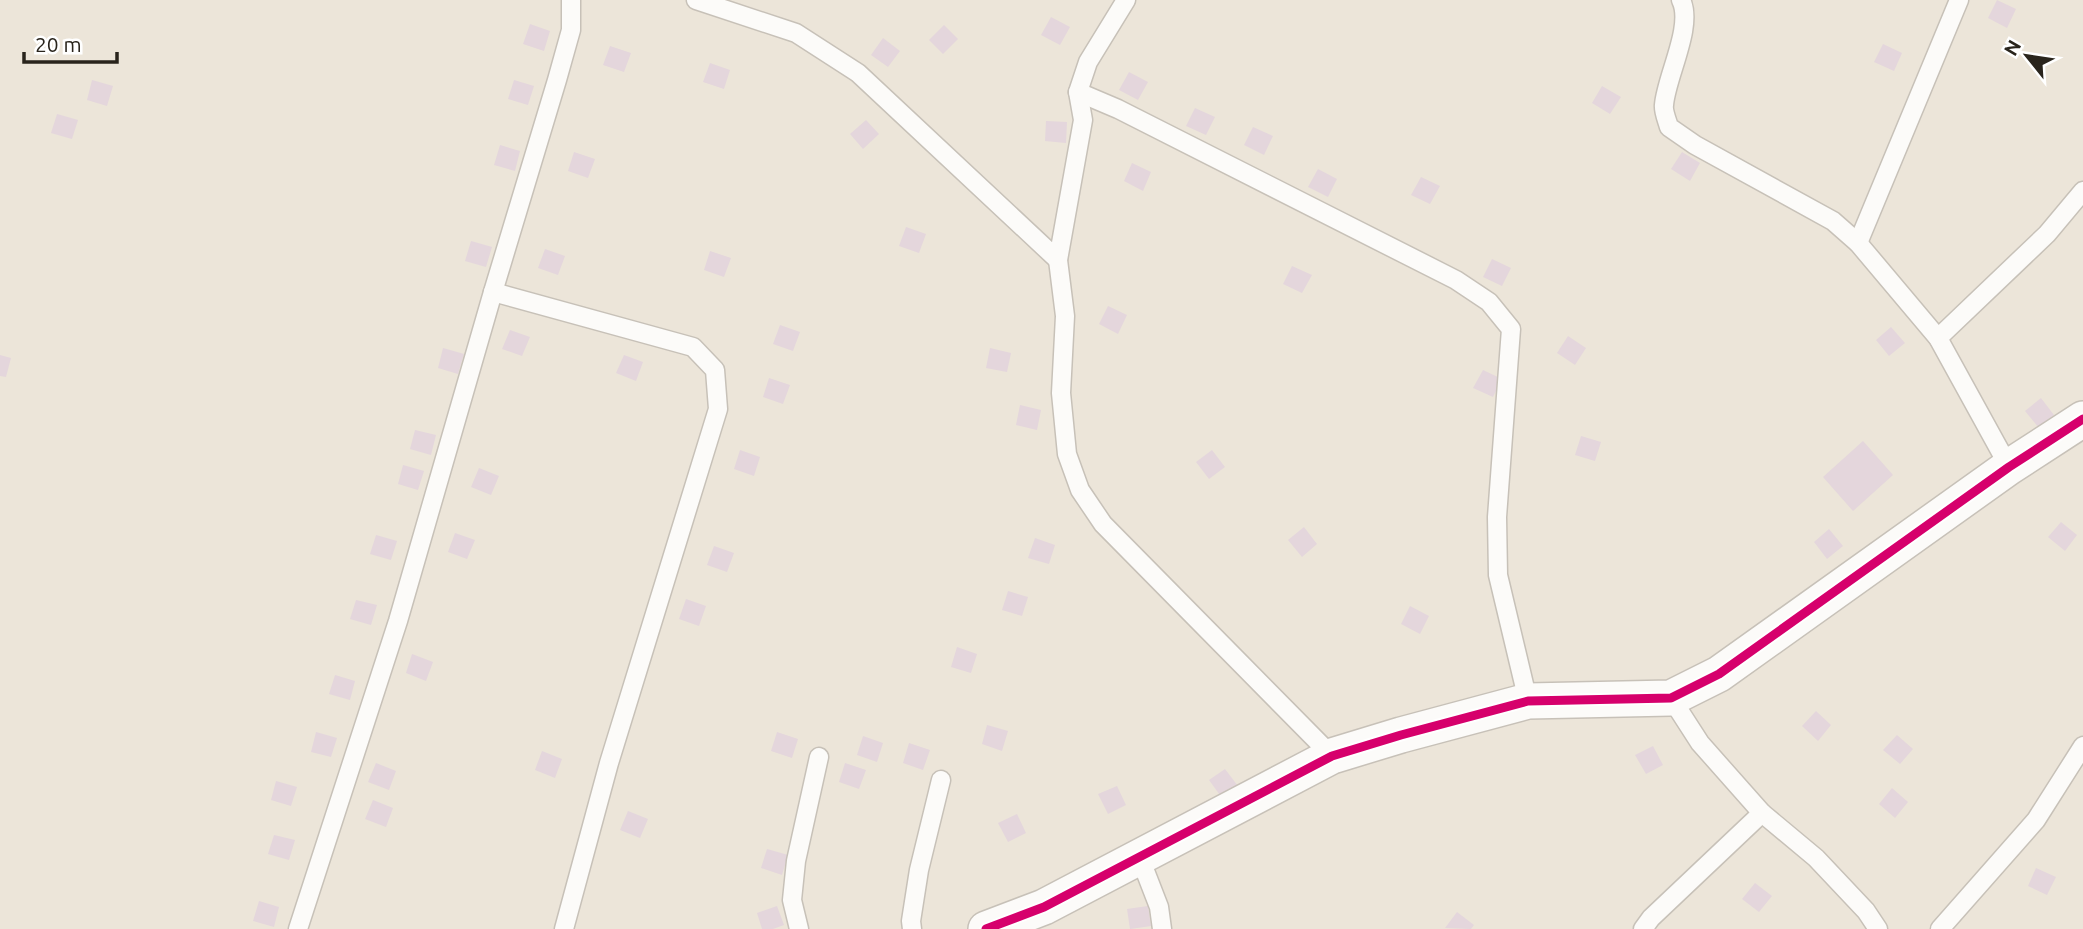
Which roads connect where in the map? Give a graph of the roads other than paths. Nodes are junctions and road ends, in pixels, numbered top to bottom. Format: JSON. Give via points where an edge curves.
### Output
{"nodes":[{"id":1,"x":571,"y":0,"type":"edge"},
{"id":2,"x":696,"y":0,"type":"edge"},
{"id":3,"x":1126,"y":0,"type":"edge"},
{"id":4,"x":1681,"y":0,"type":"edge"},
{"id":5,"x":1959,"y":0,"type":"edge"},
{"id":6,"x":1078,"y":92,"type":"junction"},
{"id":7,"x":2083,"y":191,"type":"edge"},
{"id":8,"x":1858,"y":243,"type":"junction"},
{"id":9,"x":1058,"y":260,"type":"junction"},
{"id":10,"x":493,"y":292,"type":"junction"},
{"id":11,"x":1938,"y":338,"type":"junction"},
{"id":12,"x":2083,"y":419,"type":"edge"},
{"id":13,"x":2009,"y":467,"type":"junction"},
{"id":14,"x":1671,"y":698,"type":"junction"},
{"id":15,"x":1528,"y":701,"type":"junction"},
{"id":16,"x":2083,"y":746,"type":"edge"},
{"id":17,"x":1332,"y":756,"type":"junction"},
{"id":18,"x":819,"y":757,"type":"dead end"},
{"id":19,"x":941,"y":780,"type":"dead end"},
{"id":20,"x":1762,"y":813,"type":"junction"},
{"id":21,"x":1140,"y":858,"type":"junction"},
{"id":22,"x":298,"y":929,"type":"edge"},
{"id":23,"x":564,"y":929,"type":"edge"},
{"id":24,"x":799,"y":929,"type":"edge"},
{"id":25,"x":912,"y":929,"type":"edge"},
{"id":26,"x":986,"y":929,"type":"edge"},
{"id":27,"x":1162,"y":929,"type":"edge"},
{"id":28,"x":1643,"y":929,"type":"edge"},
{"id":29,"x":1878,"y":929,"type":"edge"},
{"id":30,"x":1940,"y":929,"type":"edge"}],
"edges":[{"from":1,"to":10,"type":"lane","via":[[568,43]]},
{"from":2,"to":9,"type":"lane","via":[[796,33],[858,73]]},
{"from":3,"to":6,"type":"lane","via":[[1088,62]]},
{"from":4,"to":8,"type":"lane","via":[[1685,8],[1679,51],[1664,106],[1669,127],[1833,221]]},
{"from":5,"to":8,"type":"lane"},
{"from":6,"to":9,"type":"lane","via":[[1083,120]]},
{"from":6,"to":15,"type":"lane","via":[[1456,280],[1489,302],[1511,328],[1497,517],[1498,575]]},
{"from":7,"to":11,"type":"lane","via":[[2047,234]]},
{"from":8,"to":11,"type":"lane"},
{"from":9,"to":17,"type":"lane","via":[[1065,316],[1063,418],[1067,454],[1080,490],[1103,524]]},
{"from":10,"to":22,"type":"lane","via":[[398,621]]},
{"from":10,"to":23,"type":"lane","via":[[693,348],[715,370],[718,410],[609,764]]},
{"from":11,"to":13,"type":"lane"},
{"from":12,"to":13,"type":"street"},
{"from":13,"to":14,"type":"street","via":[[1719,674]]},
{"from":14,"to":15,"type":"street"},
{"from":14,"to":20,"type":"lane","via":[[1700,743]]},
{"from":15,"to":17,"type":"street"},
{"from":16,"to":30,"type":"lane","via":[[2036,820]]},
{"from":17,"to":21,"type":"street"},
{"from":18,"to":24,"type":"lane","via":[[796,861],[792,900]]},
{"from":19,"to":25,"type":"lane","via":[[919,870]]},
{"from":20,"to":28,"type":"lane"},
{"from":20,"to":29,"type":"lane","via":[[1816,858]]},
{"from":21,"to":26,"type":"street","via":[[1044,907]]},
{"from":21,"to":27,"type":"lane","via":[[1159,906]]}]}
